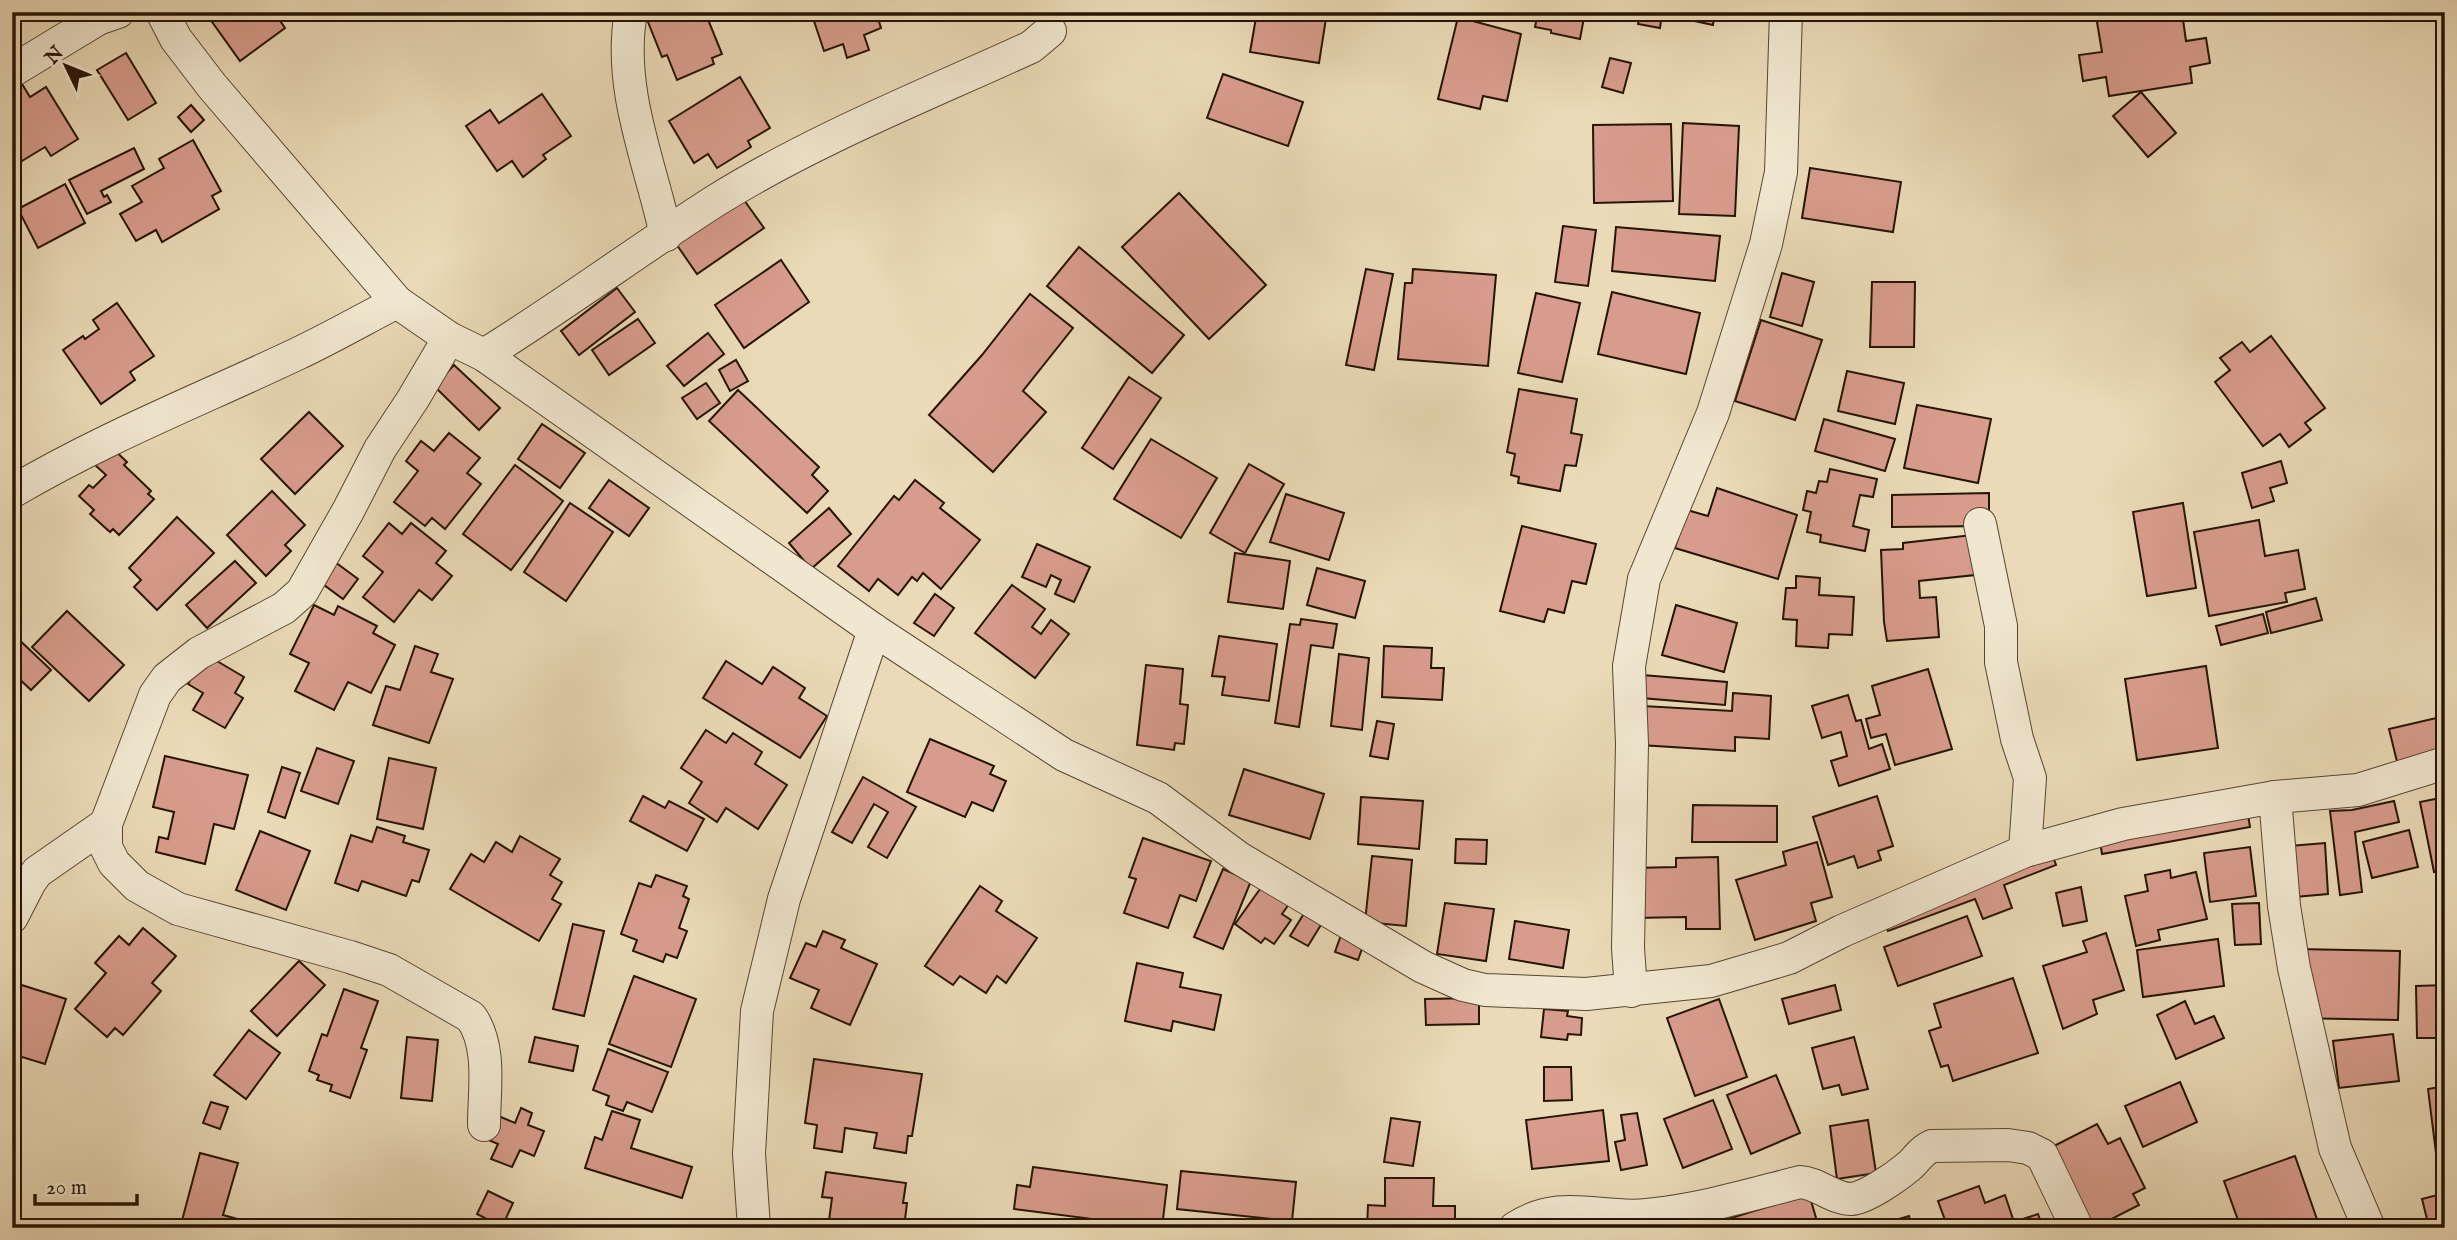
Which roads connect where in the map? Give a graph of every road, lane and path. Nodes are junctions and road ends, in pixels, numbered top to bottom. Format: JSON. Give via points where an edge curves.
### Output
{"nodes":[{"id":1,"x":118,"y":12,"type":"edge"},
{"id":2,"x":162,"y":12,"type":"edge"},
{"id":3,"x":631,"y":12,"type":"edge"},
{"id":4,"x":1786,"y":12,"type":"edge"},
{"id":5,"x":1051,"y":31,"type":"dead end"},
{"id":6,"x":12,"y":71,"type":"edge"},
{"id":7,"x":666,"y":235,"type":"junction"},
{"id":8,"x":397,"y":302,"type":"junction"},
{"id":9,"x":449,"y":338,"type":"junction"},
{"id":10,"x":484,"y":355,"type":"junction"},
{"id":11,"x":12,"y":492,"type":"edge"},
{"id":12,"x":1980,"y":524,"type":"dead end"},
{"id":13,"x":874,"y":630,"type":"junction"},
{"id":14,"x":2445,"y":763,"type":"edge"},
{"id":15,"x":2275,"y":797,"type":"junction"},
{"id":16,"x":106,"y":824,"type":"junction"},
{"id":17,"x":2025,"y":851,"type":"junction"},
{"id":18,"x":12,"y":917,"type":"edge"},
{"id":19,"x":1631,"y":991,"type":"junction"},
{"id":20,"x":484,"y":1125,"type":"dead end"},
{"id":21,"x":754,"y":1228,"type":"edge"},
{"id":22,"x":1515,"y":1228,"type":"edge"},
{"id":23,"x":2077,"y":1228,"type":"edge"},
{"id":24,"x":2369,"y":1228,"type":"edge"}],
"edges":[{"from":1,"to":6,"type":"street","via":[[98,19]]},
{"from":2,"to":8,"type":"street","via":[[176,39],[212,86]]},
{"from":3,"to":7,"type":"street","via":[[630,93]]},
{"from":4,"to":19,"type":"street","via":[[1780,172],[1766,244],[1713,413],[1644,579],[1629,666]]},
{"from":5,"to":7,"type":"street","via":[[1031,47],[827,139],[716,201]]},
{"from":7,"to":10,"type":"street"},
{"from":8,"to":9,"type":"street"},
{"from":8,"to":11,"type":"street"},
{"from":9,"to":10,"type":"street"},
{"from":9,"to":16,"type":"street","via":[[380,449],[302,592],[284,607],[199,653],[167,678],[155,695]]},
{"from":10,"to":13,"type":"street"},
{"from":12,"to":17,"type":"street","via":[[2001,626],[2001,663],[2030,778]]},
{"from":13,"to":19,"type":"street","via":[[1064,755],[1158,798],[1239,858],[1423,967],[1485,990],[1586,995]]},
{"from":13,"to":21,"type":"street","via":[[784,899],[757,1011],[749,1154]]},
{"from":14,"to":15,"type":"street","via":[[2358,790]]},
{"from":15,"to":17,"type":"street","via":[[2123,824]]},
{"from":15,"to":24,"type":"street","via":[[2294,968],[2335,1148]]},
{"from":16,"to":18,"type":"street","via":[[37,872]]},
{"from":16,"to":20,"type":"street","via":[[106,847],[114,863],[137,886],[178,909],[389,970],[471,1017],[484,1045]]},
{"from":17,"to":19,"type":"street","via":[[1789,958],[1711,981]]},
{"from":22,"to":23,"type":"street","via":[[1532,1217],[1570,1211],[1643,1216],[1692,1209],[1800,1182],[1851,1199],[1890,1180],[1932,1146],[2008,1145],[2045,1157]]}]}
